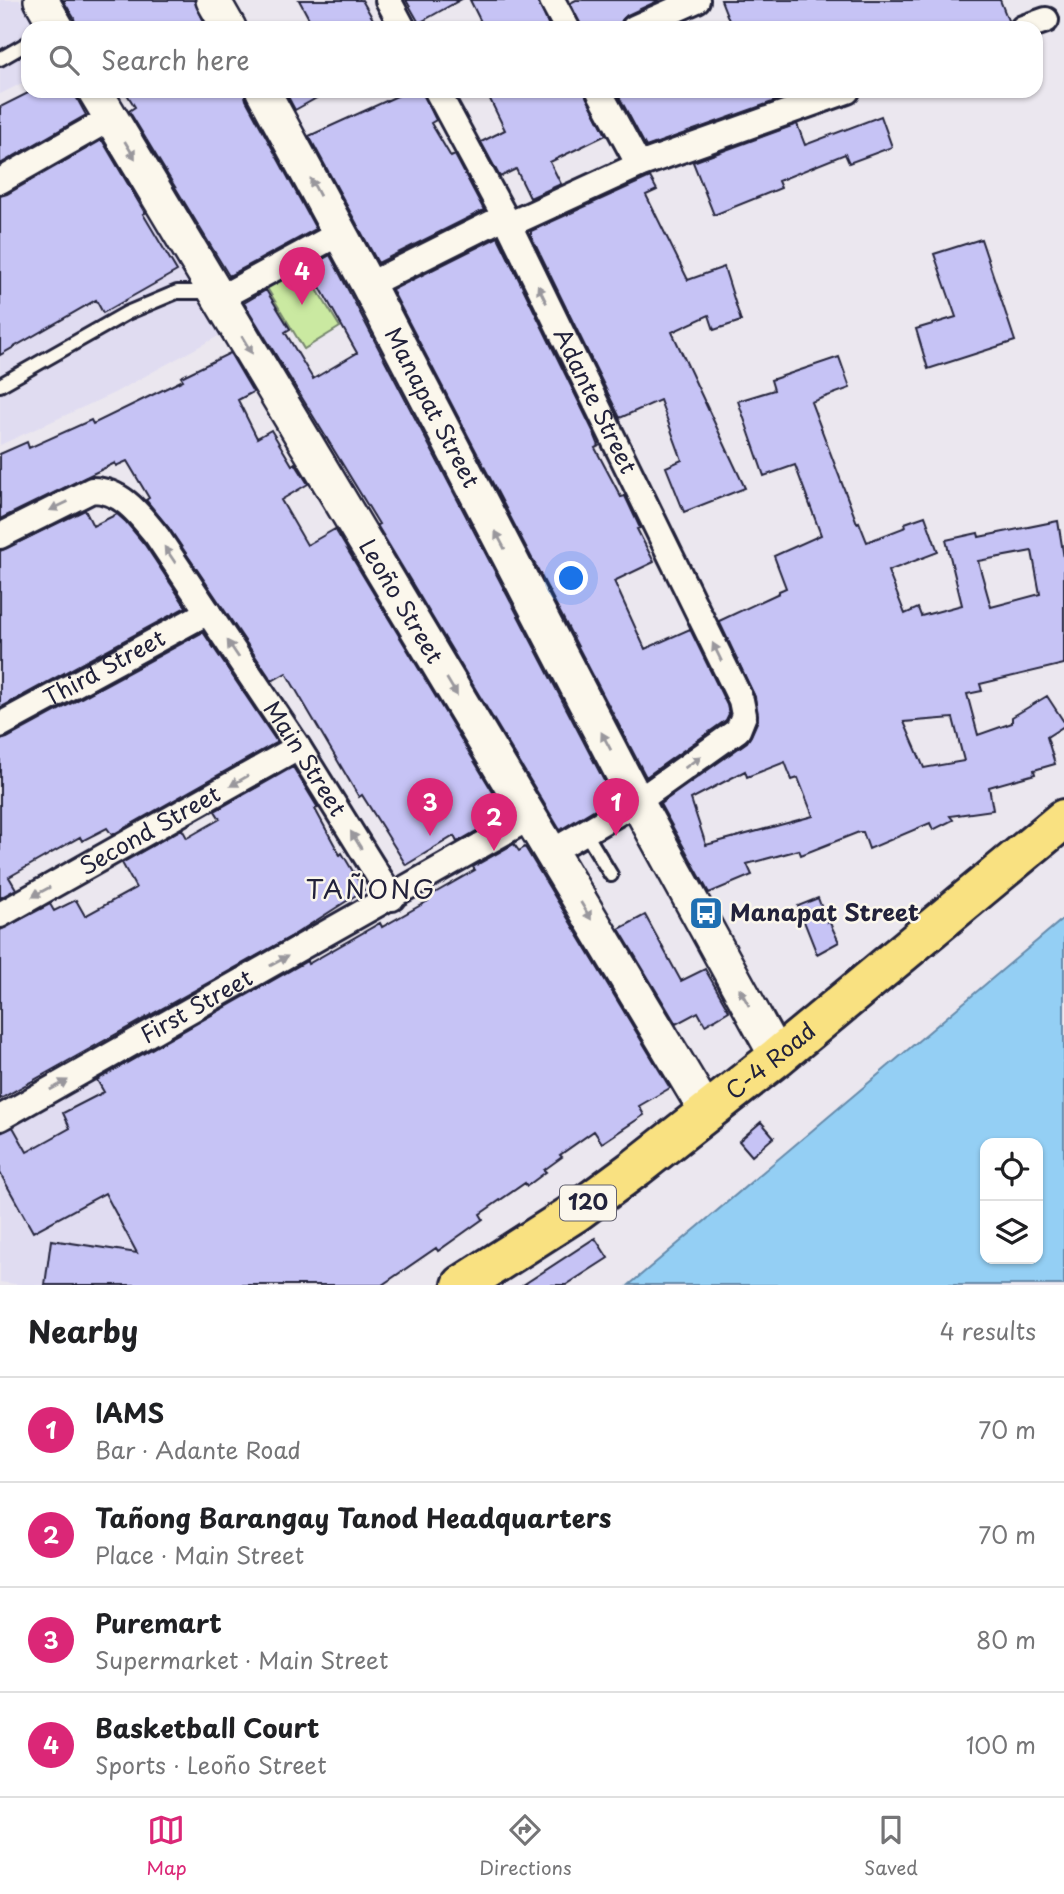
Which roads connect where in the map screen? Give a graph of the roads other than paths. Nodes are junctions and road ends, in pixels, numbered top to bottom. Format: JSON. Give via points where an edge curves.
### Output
{"nodes":[{"id":1,"x":213,"y":0,"type":"edge"},
{"id":2,"x":388,"y":0,"type":"edge"},
{"id":3,"x":552,"y":0,"type":"edge"},
{"id":4,"x":697,"y":0,"type":"edge"},
{"id":5,"x":1046,"y":20,"type":"dead end"},
{"id":6,"x":225,"y":21,"type":"edge"},
{"id":7,"x":399,"y":21,"type":"edge"},
{"id":8,"x":562,"y":21,"type":"edge"},
{"id":9,"x":650,"y":21,"type":"edge"},
{"id":10,"x":1043,"y":21,"type":"edge"},
{"id":11,"x":21,"y":47,"type":"edge"},
{"id":12,"x":0,"y":59,"type":"edge"},
{"id":13,"x":267,"y":98,"type":"edge"},
{"id":14,"x":441,"y":98,"type":"edge"},
{"id":15,"x":603,"y":98,"type":"edge"},
{"id":16,"x":827,"y":98,"type":"edge"},
{"id":17,"x":103,"y":104,"type":"edge"},
{"id":18,"x":639,"y":165,"type":"junction"},
{"id":19,"x":0,"y":181,"type":"edge"},
{"id":20,"x":507,"y":221,"type":"junction"},
{"id":21,"x":340,"y":233,"type":"junction"},
{"id":22,"x":368,"y":285,"type":"junction"},
{"id":23,"x":215,"y":292,"type":"junction"},
{"id":24,"x":0,"y":384,"type":"edge"},
{"id":25,"x":0,"y":536,"type":"edge"},
{"id":26,"x":208,"y":612,"type":"junction"},
{"id":27,"x":0,"y":725,"type":"edge"},
{"id":28,"x":299,"y":747,"type":"junction"},
{"id":29,"x":637,"y":802,"type":"junction"},
{"id":30,"x":531,"y":817,"type":"junction"},
{"id":31,"x":1064,"y":819,"type":"edge"},
{"id":32,"x":585,"y":832,"type":"junction"},
{"id":33,"x":551,"y":852,"type":"junction"},
{"id":34,"x":611,"y":875,"type":"dead end"},
{"id":35,"x":392,"y":898,"type":"junction"},
{"id":36,"x":0,"y":915,"type":"edge"},
{"id":37,"x":777,"y":1057,"type":"junction"},
{"id":38,"x":706,"y":1111,"type":"junction"},
{"id":39,"x":0,"y":1118,"type":"edge"},
{"id":40,"x":462,"y":1285,"type":"edge"}],
"edges":[{"from":1,"to":6,"type":"main road"},
{"from":2,"to":7,"type":"street"},
{"from":3,"to":8,"type":"street"},
{"from":4,"to":9,"type":"street"},
{"from":5,"to":10,"type":"street"},
{"from":11,"to":12,"type":"lane"},
{"from":21,"to":13,"type":"main road","name":"Manapat Street","one_way":true},
{"from":14,"to":20,"type":"street","name":"Adante Street"},
{"from":15,"to":18,"type":"street"},
{"from":16,"to":18,"type":"street"},
{"from":17,"to":19,"type":"street"},
{"from":17,"to":23,"type":"main road","name":"Leoño Street","one_way":true},
{"from":18,"to":20,"type":"street","via":[[517,221]]},
{"from":20,"to":22,"type":"street","via":[[498,220]]},
{"from":29,"to":20,"type":"street","name":"Adante Street","one_way":true,"via":[[738,730],[744,715],[741,700]]},
{"from":21,"to":22,"type":"main road","name":"Manapat Street"},
{"from":21,"to":23,"type":"street","via":[[231,292]]},
{"from":29,"to":22,"type":"main road","name":"Manapat Street","one_way":true},
{"from":23,"to":24,"type":"lane","via":[[177,292],[127,313]]},
{"from":23,"to":30,"type":"main road","name":"Leoño Street","one_way":true},
{"from":26,"to":25,"type":"street","name":"Main Street","one_way":true,"via":[[138,511],[105,490],[92,490]]},
{"from":26,"to":27,"type":"street","name":"Third Street"},
{"from":28,"to":26,"type":"street","name":"Main Street","one_way":true},
{"from":35,"to":28,"type":"street","name":"Main Street","one_way":true},
{"from":28,"to":36,"type":"street","name":"Second Street","one_way":true},
{"from":29,"to":32,"type":"street"},
{"from":37,"to":29,"type":"main road","name":"Manapat Street","one_way":true},
{"from":30,"to":33,"type":"main road","name":"Leoño Street"},
{"from":30,"to":35,"type":"street"},
{"from":31,"to":37,"type":"highway","name":"C-4 Road","number":"120"},
{"from":32,"to":33,"type":"street"},
{"from":32,"to":34,"type":"lane"},
{"from":33,"to":38,"type":"main road","name":"Leoño Street","one_way":true},
{"from":39,"to":35,"type":"street","name":"First Street","one_way":true},
{"from":37,"to":38,"type":"highway","name":"C-4 Road","number":"120"},
{"from":38,"to":40,"type":"highway","name":"C-4 Road","number":"120","via":[[576,1212]]}]}
